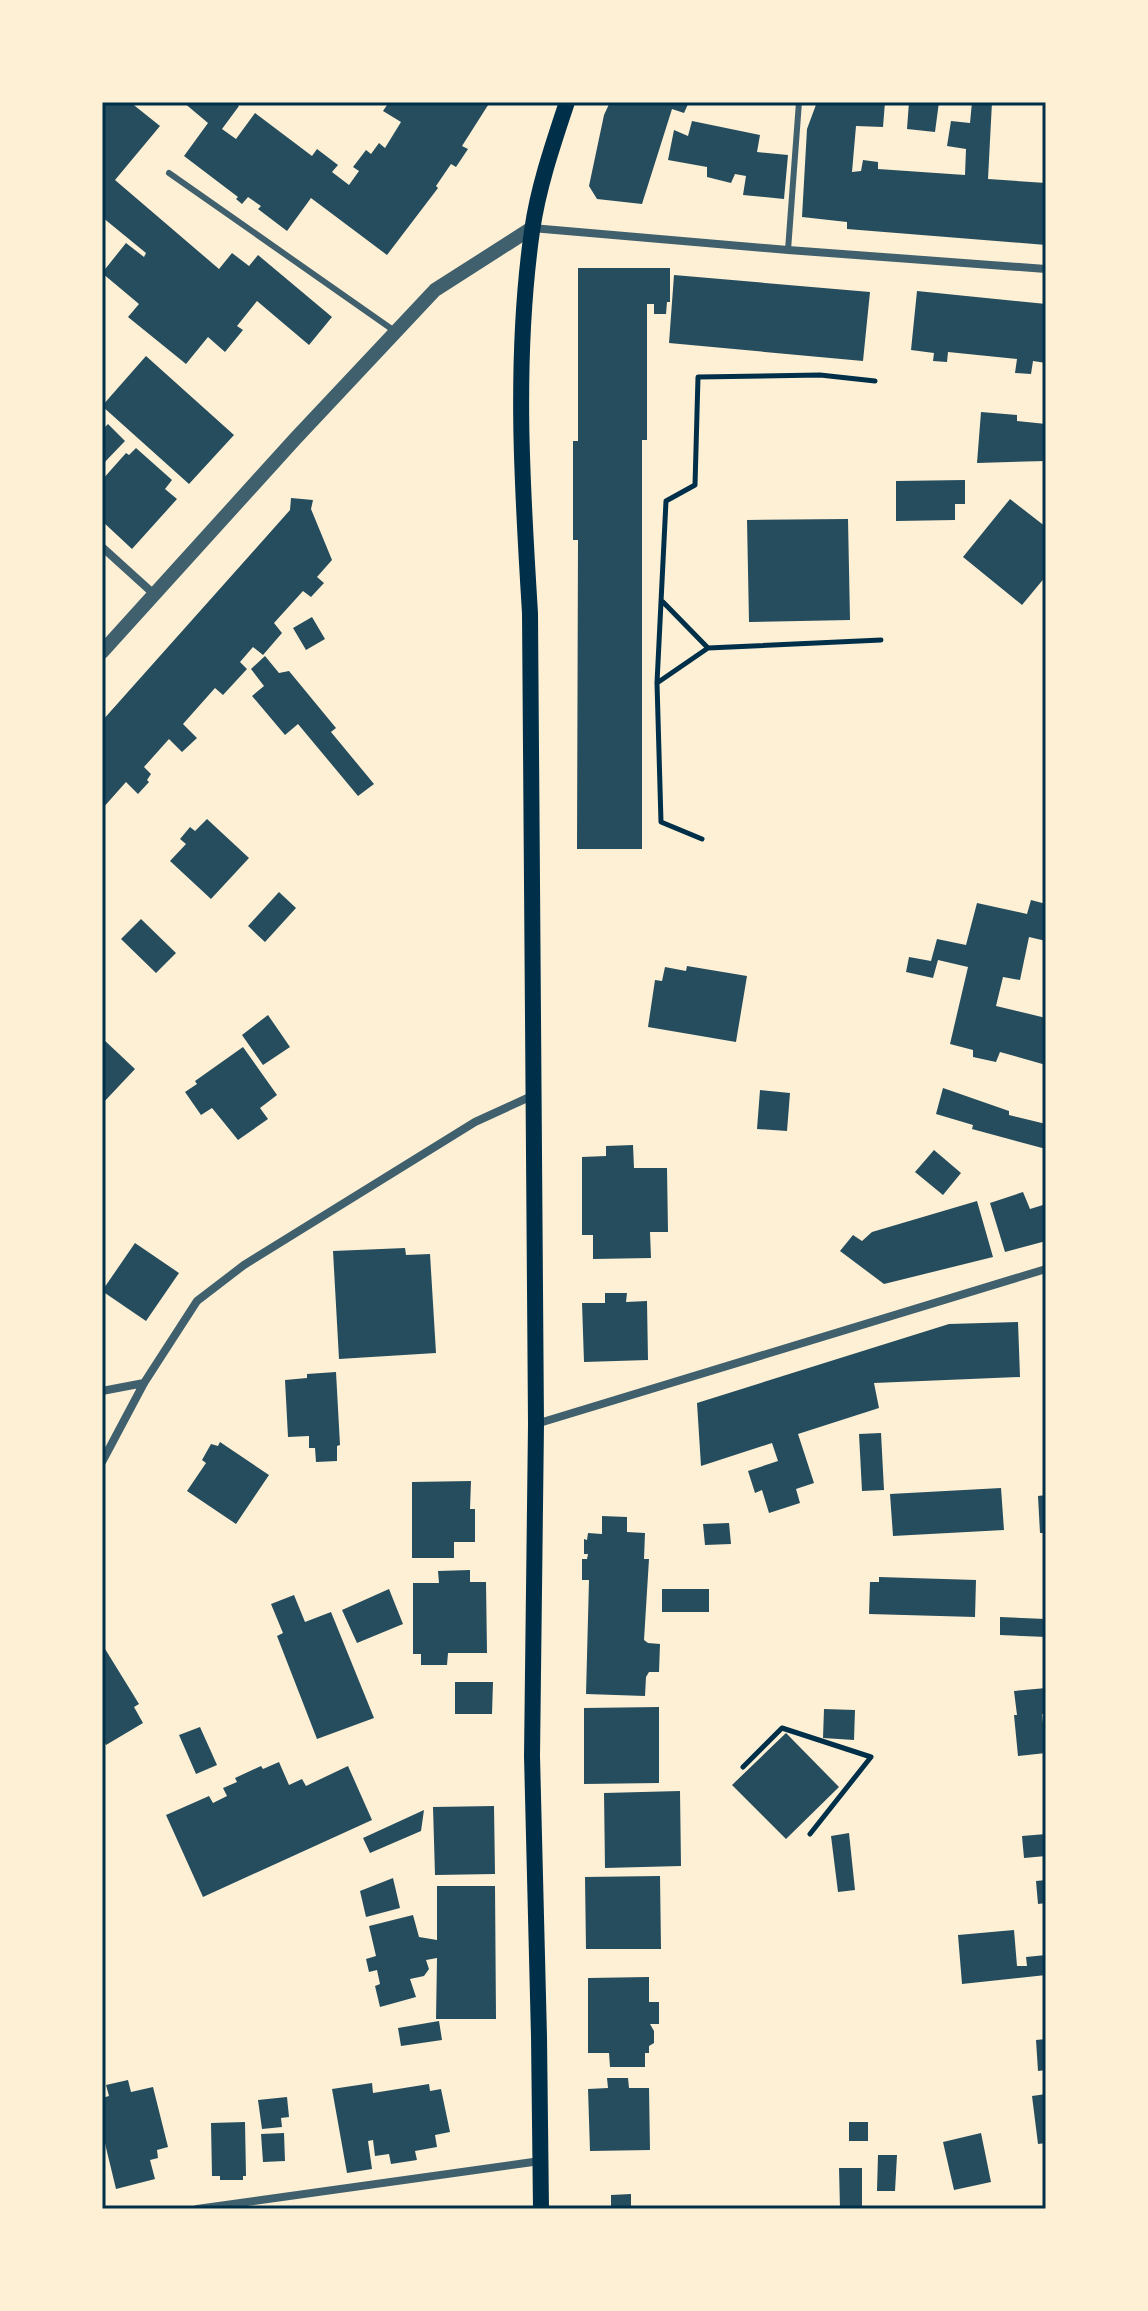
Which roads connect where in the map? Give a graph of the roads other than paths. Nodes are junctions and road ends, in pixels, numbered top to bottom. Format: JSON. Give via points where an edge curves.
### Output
{"nodes":[{"id":1,"x":567,"y":102,"type":"edge"},
{"id":2,"x":799,"y":102,"type":"edge"},
{"id":3,"x":169,"y":173,"type":"dead end"},
{"id":4,"x":532,"y":228,"type":"junction"},
{"id":5,"x":788,"y":250,"type":"junction"},
{"id":6,"x":1046,"y":269,"type":"edge"},
{"id":7,"x":396,"y":332,"type":"junction"},
{"id":8,"x":102,"y":547,"type":"edge"},
{"id":9,"x":155,"y":595,"type":"junction"},
{"id":10,"x":102,"y":652,"type":"edge"},
{"id":11,"x":535,"y":1095,"type":"junction"},
{"id":12,"x":1046,"y":1269,"type":"edge"},
{"id":13,"x":144,"y":1383,"type":"junction"},
{"id":14,"x":102,"y":1391,"type":"edge"},
{"id":15,"x":536,"y":1424,"type":"junction"},
{"id":16,"x":102,"y":1462,"type":"edge"},
{"id":17,"x":540,"y":2161,"type":"junction"},
{"id":18,"x":197,"y":2209,"type":"edge"},
{"id":19,"x":541,"y":2209,"type":"edge"}],
"edges":[{"from":1,"to":4,"type":"main road"},
{"from":2,"to":5,"type":"lane"},
{"from":3,"to":7,"type":"lane"},
{"from":4,"to":5,"type":"street"},
{"from":4,"to":7,"type":"street","via":[[435,290]]},
{"from":4,"to":11,"type":"main road","via":[[520,375],[530,613]]},
{"from":5,"to":6,"type":"street"},
{"from":7,"to":9,"type":"street"},
{"from":8,"to":9,"type":"street"},
{"from":9,"to":10,"type":"street"},
{"from":11,"to":13,"type":"street","via":[[475,1122],[244,1265],[197,1301]]},
{"from":11,"to":15,"type":"main road"},
{"from":12,"to":15,"type":"street"},
{"from":13,"to":14,"type":"street"},
{"from":13,"to":16,"type":"street"},
{"from":15,"to":17,"type":"main road","via":[[532,1756]]},
{"from":17,"to":18,"type":"street"},
{"from":17,"to":19,"type":"main road"}]}
